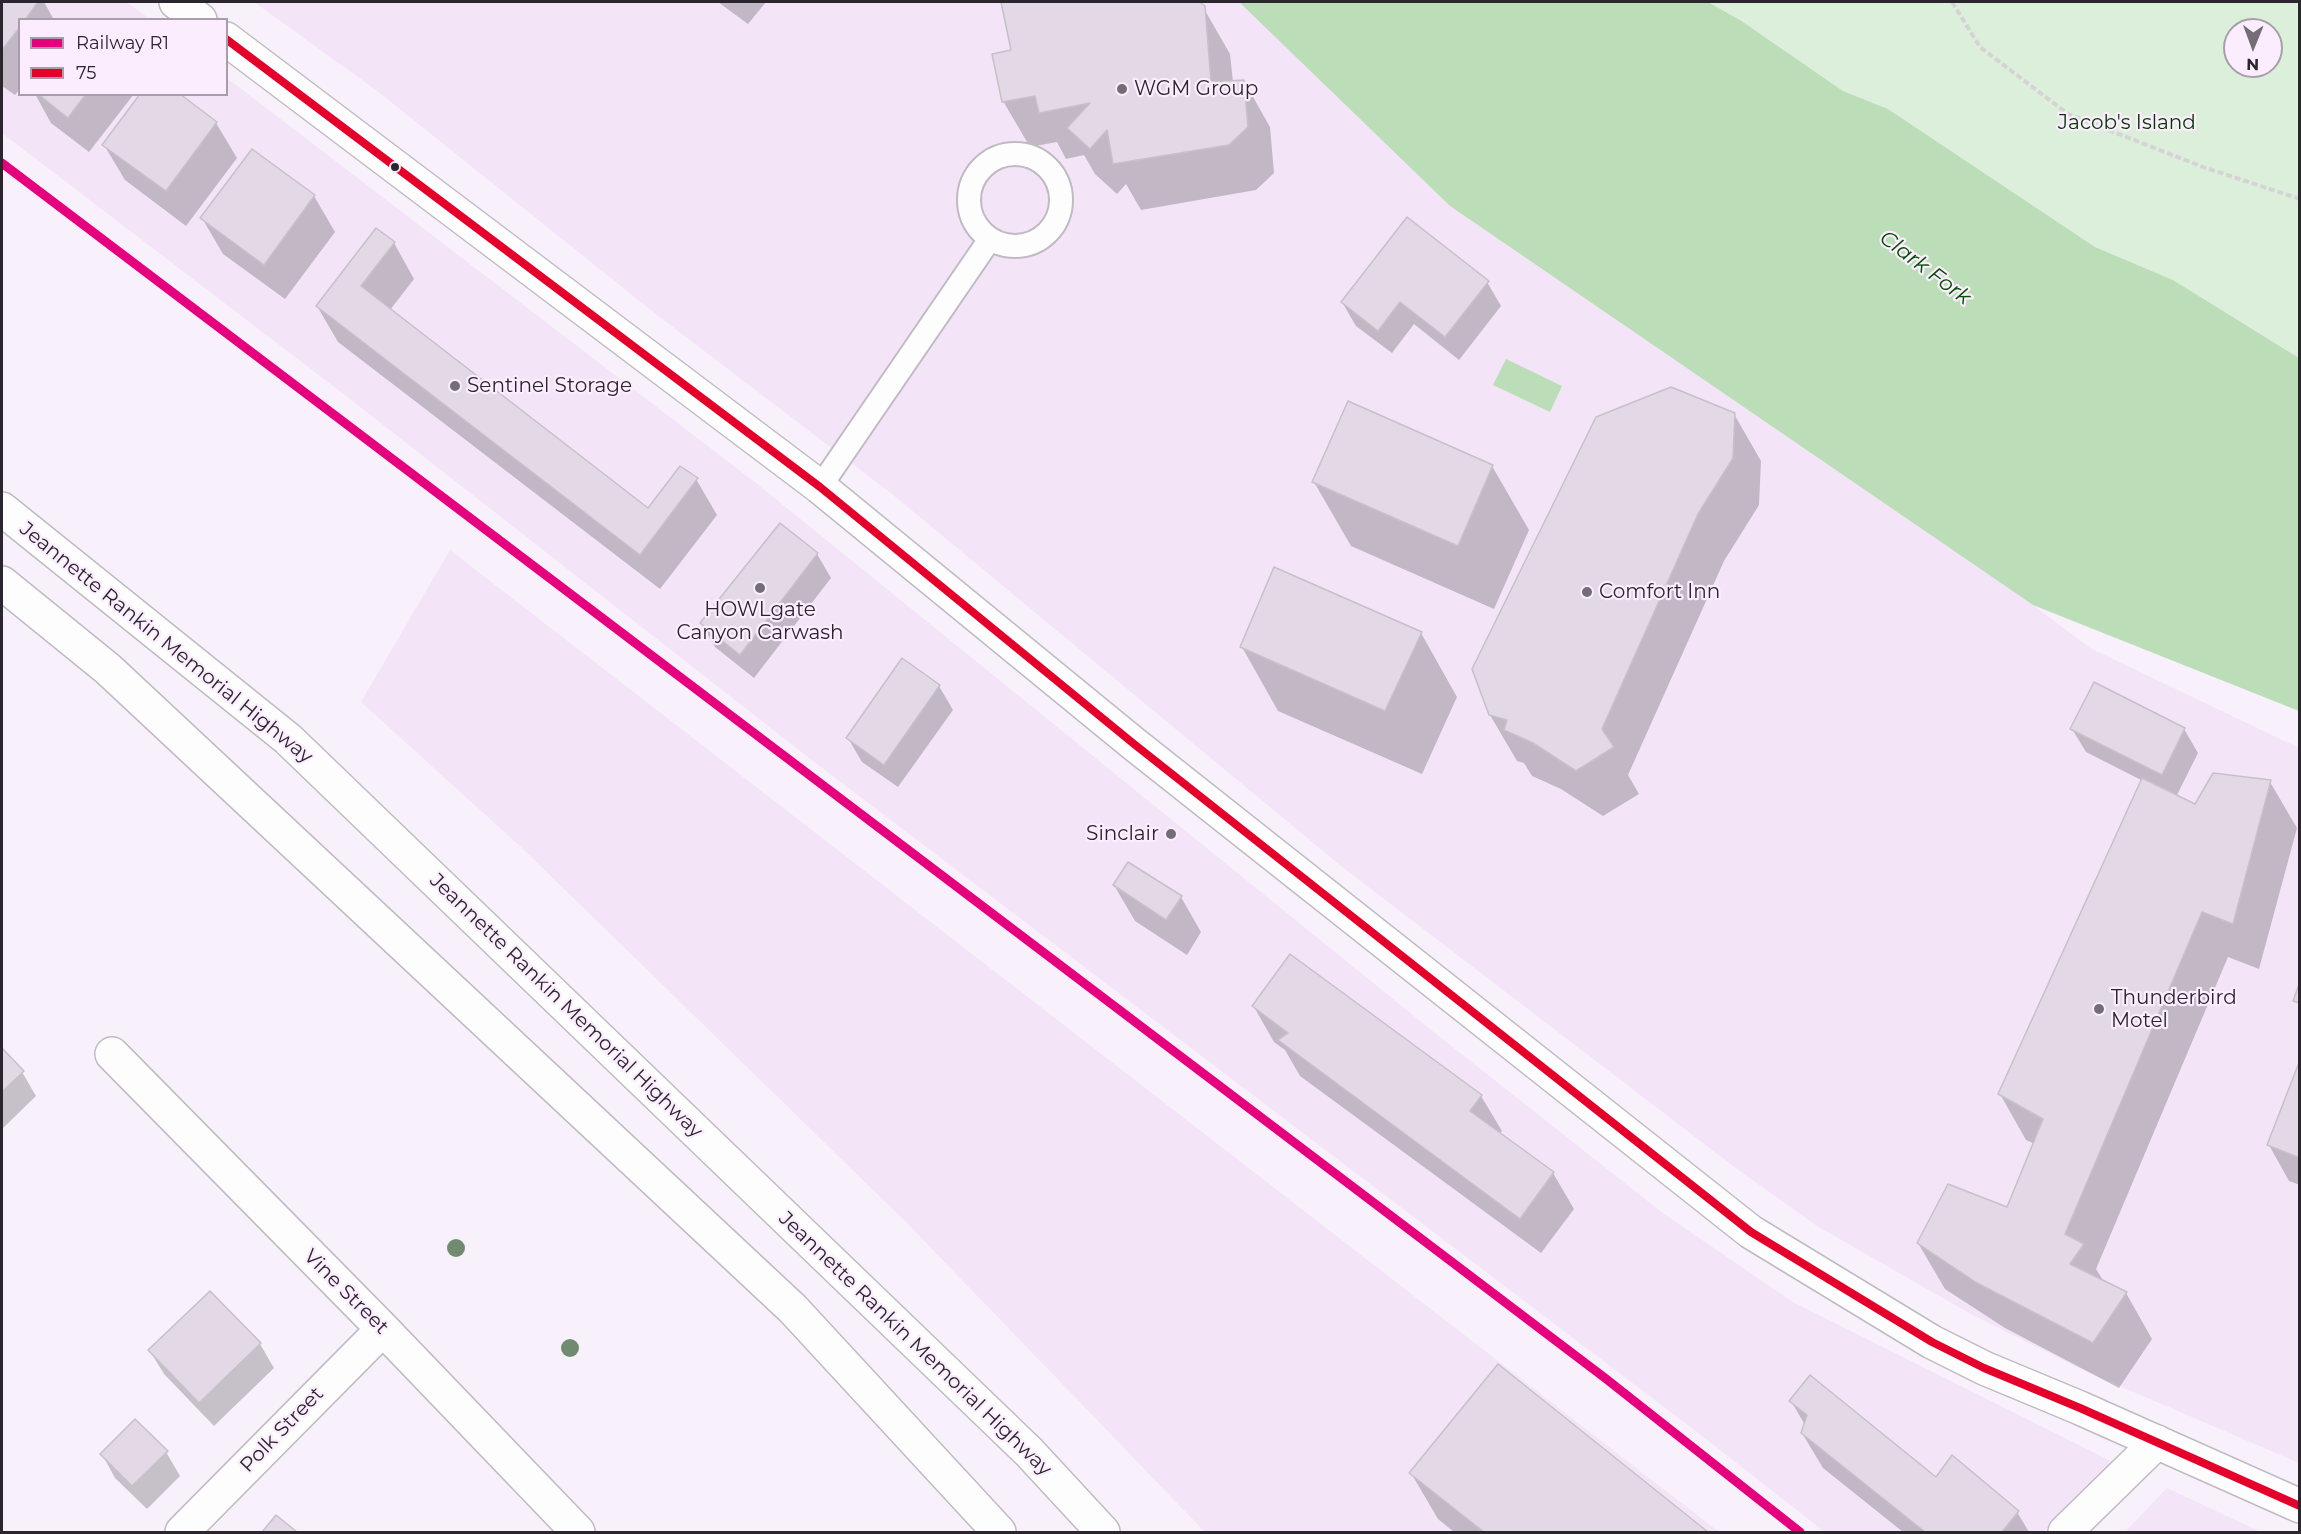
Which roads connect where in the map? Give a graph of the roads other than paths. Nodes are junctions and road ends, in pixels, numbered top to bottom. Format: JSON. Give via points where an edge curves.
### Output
{"nodes":[{"id":1,"x":176,"y":2,"type":"edge"},
{"id":2,"x":197,"y":18,"type":"edge"},
{"id":3,"x":228,"y":41,"type":"edge"},
{"id":4,"x":990,"y":239,"type":"junction"},
{"id":5,"x":820,"y":487,"type":"junction"},
{"id":6,"x":2,"y":508,"type":"edge"},
{"id":7,"x":2,"y":583,"type":"edge"},
{"id":8,"x":112,"y":1054,"type":"dead end"},
{"id":9,"x":383,"y":1329,"type":"junction"},
{"id":10,"x":2157,"y":1442,"type":"junction"},
{"id":11,"x":1029,"y":1452,"type":"junction"},
{"id":12,"x":2300,"y":1506,"type":"edge"},
{"id":13,"x":182,"y":1533,"type":"edge"},
{"id":14,"x":578,"y":1533,"type":"edge"},
{"id":15,"x":999,"y":1533,"type":"edge"},
{"id":16,"x":1104,"y":1533,"type":"edge"},
{"id":17,"x":1122,"y":1533,"type":"edge"},
{"id":18,"x":2065,"y":1533,"type":"edge"}],
"edges":[{"from":1,"to":2,"type":"main road"},
{"from":3,"to":5,"type":"main road"},
{"from":4,"to":4,"type":"lane","via":[[971,214],[972,182],[994,159],[1009,154],[1040,161],[1059,183],[1062,197],[1054,225],[1032,244],[1018,247]]},
{"from":4,"to":5,"type":"lane"},
{"from":5,"to":10,"type":"main road","via":[[1134,744],[1751,1232],[1932,1342]]},
{"from":6,"to":11,"type":"main road","name":"Jeannette Rankin Memorial Highway","via":[[288,739]]},
{"from":7,"to":15,"type":"main road","via":[[108,669],[793,1310]]},
{"from":8,"to":9,"type":"main road","name":"Vine Street"},
{"from":9,"to":13,"type":"main road","name":"Polk Street"},
{"from":9,"to":14,"type":"main road","name":"Vine Street"},
{"from":10,"to":12,"type":"main road"},
{"from":10,"to":18,"type":"main road"},
{"from":11,"to":16,"type":"main road","name":"Jeannette Rankin Memorial Highway"},
{"from":11,"to":17,"type":"main road"}]}
